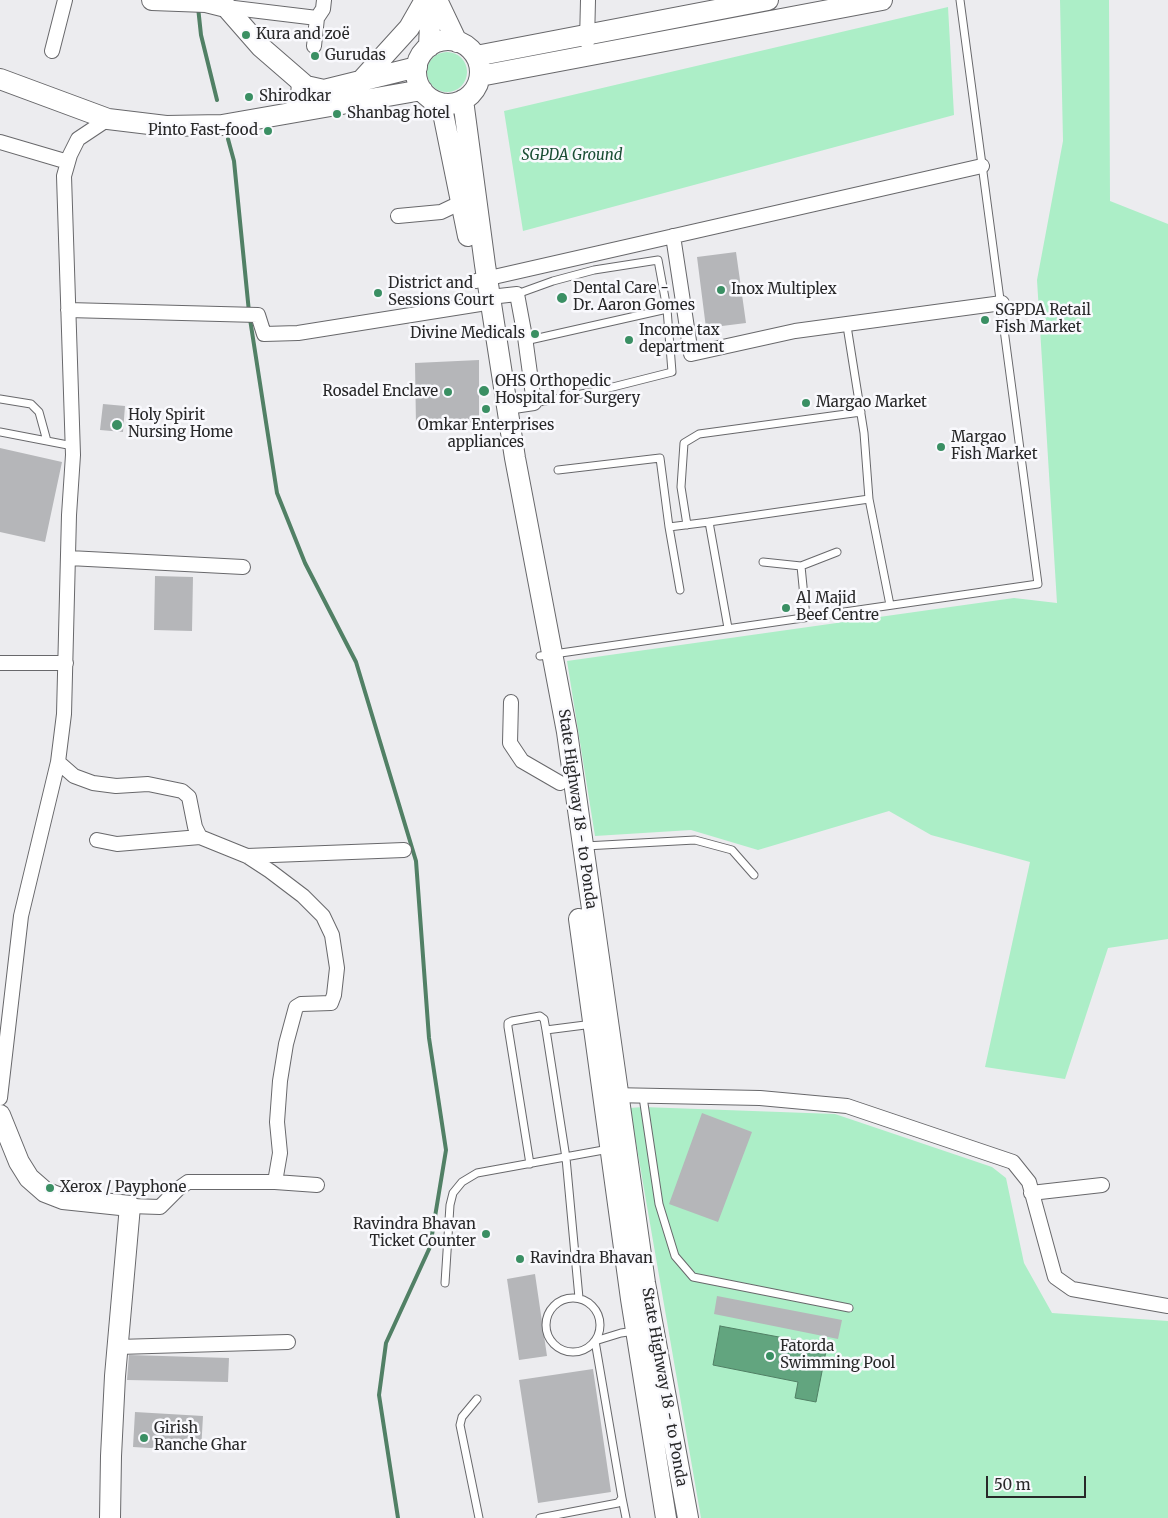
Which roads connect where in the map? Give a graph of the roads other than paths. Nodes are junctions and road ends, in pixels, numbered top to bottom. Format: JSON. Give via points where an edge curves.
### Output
{"nodes":[{"id":1,"x":65,"y":0,"type":"edge"},
{"id":2,"x":152,"y":0,"type":"edge"},
{"id":3,"x":324,"y":0,"type":"edge"},
{"id":4,"x":424,"y":0,"type":"edge"},
{"id":5,"x":431,"y":0,"type":"edge"},
{"id":6,"x":437,"y":0,"type":"edge"},
{"id":7,"x":588,"y":0,"type":"edge"},
{"id":8,"x":768,"y":0,"type":"edge"},
{"id":9,"x":882,"y":0,"type":"edge"},
{"id":10,"x":960,"y":0,"type":"edge"},
{"id":11,"x":197,"y":2,"type":"edge"},
{"id":12,"x":226,"y":7,"type":"junction"},
{"id":13,"x":317,"y":18,"type":"junction"},
{"id":14,"x":457,"y":42,"type":"junction"},
{"id":15,"x":314,"y":46,"type":"dead end"},
{"id":16,"x":587,"y":46,"type":"junction"},
{"id":17,"x":429,"y":47,"type":"junction"},
{"id":18,"x":52,"y":51,"type":"dead end"},
{"id":19,"x":476,"y":56,"type":"junction"},
{"id":20,"x":417,"y":67,"type":"junction"},
{"id":21,"x":480,"y":76,"type":"junction"},
{"id":22,"x":0,"y":79,"type":"edge"},
{"id":23,"x":299,"y":81,"type":"junction"},
{"id":24,"x":360,"y":82,"type":"junction"},
{"id":25,"x":422,"y":90,"type":"junction"},
{"id":26,"x":463,"y":100,"type":"junction"},
{"id":27,"x":441,"y":103,"type":"junction"},
{"id":28,"x":289,"y":113,"type":"junction"},
{"id":29,"x":108,"y":119,"type":"junction"},
{"id":30,"x":0,"y":142,"type":"edge"},
{"id":31,"x":68,"y":162,"type":"junction"},
{"id":32,"x":982,"y":166,"type":"junction"},
{"id":33,"x":462,"y":202,"type":"junction"},
{"id":34,"x":398,"y":216,"type":"dead end"},
{"id":35,"x":672,"y":236,"type":"junction"},
{"id":36,"x":484,"y":290,"type":"junction"},
{"id":37,"x":517,"y":294,"type":"junction"},
{"id":38,"x":1002,"y":303,"type":"junction"},
{"id":39,"x":667,"y":309,"type":"junction"},
{"id":40,"x":68,"y":310,"type":"junction"},
{"id":41,"x":847,"y":326,"type":"junction"},
{"id":42,"x":525,"y":341,"type":"junction"},
{"id":43,"x":0,"y":399,"type":"edge"},
{"id":44,"x":534,"y":403,"type":"junction"},
{"id":45,"x":507,"y":406,"type":"junction"},
{"id":46,"x":861,"y":412,"type":"junction"},
{"id":47,"x":0,"y":432,"type":"edge"},
{"id":48,"x":47,"y":441,"type":"junction"},
{"id":49,"x":73,"y":446,"type":"junction"},
{"id":50,"x":558,"y":470,"type":"dead end"},
{"id":51,"x":869,"y":499,"type":"junction"},
{"id":52,"x":710,"y":522,"type":"junction"},
{"id":53,"x":687,"y":525,"type":"junction"},
{"id":54,"x":669,"y":527,"type":"junction"},
{"id":55,"x":837,"y":552,"type":"dead end"},
{"id":56,"x":69,"y":558,"type":"junction"},
{"id":57,"x":763,"y":562,"type":"dead end"},
{"id":58,"x":801,"y":566,"type":"junction"},
{"id":59,"x":244,"y":567,"type":"dead end"},
{"id":60,"x":680,"y":590,"type":"dead end"},
{"id":61,"x":890,"y":605,"type":"junction"},
{"id":62,"x":806,"y":617,"type":"junction"},
{"id":63,"x":728,"y":628,"type":"junction"},
{"id":64,"x":547,"y":654,"type":"junction"},
{"id":65,"x":0,"y":663,"type":"edge"},
{"id":66,"x":66,"y":663,"type":"junction"},
{"id":67,"x":511,"y":702,"type":"dead end"},
{"id":68,"x":58,"y":762,"type":"junction"},
{"id":69,"x":560,"y":783,"type":"junction"},
{"id":70,"x":200,"y":838,"type":"junction"},
{"id":71,"x":97,"y":840,"type":"dead end"},
{"id":72,"x":582,"y":846,"type":"junction"},
{"id":73,"x":404,"y":850,"type":"dead end"},
{"id":74,"x":247,"y":856,"type":"junction"},
{"id":75,"x":754,"y":875,"type":"dead end"},
{"id":76,"x":593,"y":1024,"type":"junction"},
{"id":77,"x":546,"y":1030,"type":"junction"},
{"id":78,"x":610,"y":1095,"type":"junction"},
{"id":79,"x":643,"y":1097,"type":"junction"},
{"id":80,"x":0,"y":1098,"type":"edge"},
{"id":81,"x":0,"y":1115,"type":"edge"},
{"id":82,"x":609,"y":1149,"type":"junction"},
{"id":83,"x":566,"y":1158,"type":"junction"},
{"id":84,"x":530,"y":1164,"type":"junction"},
{"id":85,"x":276,"y":1182,"type":"junction"},
{"id":86,"x":316,"y":1185,"type":"dead end"},
{"id":87,"x":1102,"y":1185,"type":"dead end"},
{"id":88,"x":1031,"y":1193,"type":"junction"},
{"id":89,"x":130,"y":1206,"type":"junction"},
{"id":90,"x":445,"y":1283,"type":"dead end"},
{"id":91,"x":579,"y":1298,"type":"junction"},
{"id":92,"x":1168,"y":1306,"type":"edge"},
{"id":93,"x":849,"y":1308,"type":"dead end"},
{"id":94,"x":636,"y":1331,"type":"junction"},
{"id":95,"x":595,"y":1341,"type":"junction"},
{"id":96,"x":288,"y":1342,"type":"dead end"},
{"id":97,"x":118,"y":1347,"type":"junction"},
{"id":98,"x":477,"y":1399,"type":"dead end"},
{"id":99,"x":622,"y":1498,"type":"junction"},
{"id":100,"x":110,"y":1518,"type":"edge"},
{"id":101,"x":479,"y":1518,"type":"edge"},
{"id":102,"x":540,"y":1518,"type":"edge"},
{"id":103,"x":626,"y":1518,"type":"edge"},
{"id":104,"x":666,"y":1518,"type":"edge"},
{"id":105,"x":688,"y":1518,"type":"edge"}],
"edges":[{"from":1,"to":18,"type":"street"},
{"from":2,"to":11,"type":"main road"},
{"from":3,"to":13,"type":"street"},
{"from":4,"to":24,"type":"main road","via":[[409,28]]},
{"from":5,"to":17,"type":"main road"},
{"from":6,"to":14,"type":"main road"},
{"from":7,"to":16,"type":"street"},
{"from":8,"to":16,"type":"main road"},
{"from":9,"to":16,"type":"main road"},
{"from":10,"to":32,"type":"lane"},
{"from":11,"to":12,"type":"main road"},
{"from":12,"to":13,"type":"street"},
{"from":12,"to":23,"type":"main road","via":[[261,47]]},
{"from":13,"to":15,"type":"street"},
{"from":14,"to":17,"type":"main road","via":[[442,41]]},
{"from":14,"to":19,"type":"main road"},
{"from":16,"to":19,"type":"main road"},
{"from":16,"to":21,"type":"main road"},
{"from":17,"to":20,"type":"main road"},
{"from":19,"to":21,"type":"main road"},
{"from":20,"to":24,"type":"main road"},
{"from":20,"to":25,"type":"main road"},
{"from":21,"to":26,"type":"main road","via":[[472,94]]},
{"from":22,"to":29,"type":"main road"},
{"from":23,"to":24,"type":"main road","via":[[324,90]]},
{"from":23,"to":28,"type":"street","via":[[298,98]]},
{"from":25,"to":27,"type":"main road"},
{"from":25,"to":28,"type":"main road"},
{"from":26,"to":27,"type":"main road"},
{"from":26,"to":36,"type":"main road","name":"State Highway 18 - to Ponda"},
{"from":27,"to":33,"type":"main road","name":"State Highway 18 - to Ponda"},
{"from":28,"to":29,"type":"main road","via":[[222,125],[166,126]]},
{"from":29,"to":31,"type":"street","via":[[78,139]]},
{"from":30,"to":31,"type":"street"},
{"from":31,"to":40,"type":"street","via":[[64,176]]},
{"from":32,"to":35,"type":"street"},
{"from":32,"to":38,"type":"lane"},
{"from":33,"to":34,"type":"street","via":[[441,212]]},
{"from":33,"to":36,"type":"main road","name":"State Highway 18 - to Ponda"},
{"from":35,"to":36,"type":"street"},
{"from":35,"to":41,"type":"street","via":[[691,354],[795,331]]},
{"from":36,"to":37,"type":"street"},
{"from":36,"to":40,"type":"street","via":[[298,334],[264,334],[258,315]]},
{"from":36,"to":45,"type":"main road","name":"State Highway 18 - to Ponda"},
{"from":36,"to":64,"type":"main road","name":"State Highway 18 - to Ponda","via":[[518,536]]},
{"from":37,"to":39,"type":"lane","via":[[594,270],[658,260]]},
{"from":37,"to":42,"type":"street"},
{"from":38,"to":41,"type":"street"},
{"from":38,"to":61,"type":"lane","via":[[1038,584]]},
{"from":39,"to":42,"type":"lane"},
{"from":39,"to":44,"type":"lane","via":[[672,372],[596,392]]},
{"from":40,"to":49,"type":"street"},
{"from":41,"to":46,"type":"lane"},
{"from":42,"to":44,"type":"street"},
{"from":43,"to":48,"type":"lane","via":[[31,404],[39,412]]},
{"from":44,"to":45,"type":"street"},
{"from":45,"to":64,"type":"main road","name":"State Highway 18 - to Ponda"},
{"from":46,"to":51,"type":"lane"},
{"from":46,"to":53,"type":"lane","via":[[699,434],[684,443],[681,487]]},
{"from":47,"to":48,"type":"lane"},
{"from":48,"to":49,"type":"lane"},
{"from":49,"to":56,"type":"street"},
{"from":50,"to":54,"type":"lane","via":[[660,458]]},
{"from":51,"to":52,"type":"lane"},
{"from":51,"to":61,"type":"lane"},
{"from":52,"to":53,"type":"lane"},
{"from":52,"to":63,"type":"lane"},
{"from":53,"to":54,"type":"lane"},
{"from":54,"to":60,"type":"lane"},
{"from":55,"to":58,"type":"lane"},
{"from":56,"to":59,"type":"street"},
{"from":56,"to":66,"type":"street"},
{"from":57,"to":58,"type":"lane"},
{"from":58,"to":62,"type":"lane"},
{"from":61,"to":62,"type":"lane"},
{"from":62,"to":63,"type":"lane"},
{"from":63,"to":64,"type":"lane"},
{"from":64,"to":69,"type":"main road","name":"State Highway 18 - to Ponda"},
{"from":64,"to":72,"type":"main road","name":"State Highway 18 - to Ponda"},
{"from":65,"to":66,"type":"street"},
{"from":66,"to":68,"type":"street"},
{"from":67,"to":69,"type":"street","via":[[510,743],[522,761]]},
{"from":68,"to":70,"type":"street","via":[[74,776],[92,783],[116,786],[148,784],[182,791],[189,797]]},
{"from":68,"to":80,"type":"street","via":[[21,916]]},
{"from":69,"to":76,"type":"main road","name":"State Highway 18 - to Ponda"},
{"from":70,"to":71,"type":"street","via":[[117,844]]},
{"from":70,"to":74,"type":"street"},
{"from":72,"to":75,"type":"lane","via":[[695,840],[732,850]]},
{"from":72,"to":78,"type":"main road","name":"State Highway 18 - to Ponda"},
{"from":73,"to":74,"type":"street"},
{"from":74,"to":85,"type":"street","via":[[303,896],[324,916],[332,935],[337,968],[337,989],[331,1003],[302,1004],[296,1007],[292,1018],[280,1081],[277,1122],[280,1153]]},
{"from":76,"to":77,"type":"lane"},
{"from":76,"to":78,"type":"main road","name":"State Highway 18 - to Ponda"},
{"from":77,"to":83,"type":"lane"},
{"from":77,"to":84,"type":"lane","via":[[540,1016],[508,1022]]},
{"from":78,"to":79,"type":"street"},
{"from":78,"to":82,"type":"main road","name":"State Highway 18 - to Ponda"},
{"from":78,"to":105,"type":"main road","name":"State Highway 18 - to Ponda"},
{"from":79,"to":88,"type":"street","via":[[760,1098],[847,1106],[1013,1162],[1029,1182]]},
{"from":79,"to":93,"type":"lane","via":[[659,1204],[675,1256],[693,1277]]},
{"from":81,"to":89,"type":"main road","via":[[19,1162],[29,1178],[45,1192],[62,1200]]},
{"from":82,"to":83,"type":"lane"},
{"from":82,"to":94,"type":"main road","name":"State Highway 18 - to Ponda"},
{"from":83,"to":84,"type":"lane"},
{"from":83,"to":91,"type":"lane"},
{"from":84,"to":90,"type":"lane","via":[[477,1173],[462,1182],[453,1193]]},
{"from":85,"to":86,"type":"street"},
{"from":85,"to":89,"type":"street","via":[[188,1182],[160,1207]]},
{"from":87,"to":88,"type":"street"},
{"from":88,"to":92,"type":"street","via":[[1055,1277],[1072,1290]]},
{"from":89,"to":97,"type":"main road"},
{"from":91,"to":95,"type":"lane","via":[[588,1302],[599,1315],[599,1333]]},
{"from":91,"to":95,"type":"lane","via":[[562,1300],[554,1306],[546,1322],[550,1339],[556,1346],[572,1352],[589,1347]]},
{"from":94,"to":95,"type":"lane"},
{"from":94,"to":104,"type":"main road","name":"State Highway 18 - to Ponda"},
{"from":95,"to":99,"type":"lane"},
{"from":96,"to":97,"type":"street"},
{"from":97,"to":100,"type":"main road","via":[[110,1456]]},
{"from":98,"to":101,"type":"lane","via":[[462,1417],[460,1425]]},
{"from":99,"to":102,"type":"lane","via":[[618,1503]]},
{"from":99,"to":103,"type":"lane"}]}
